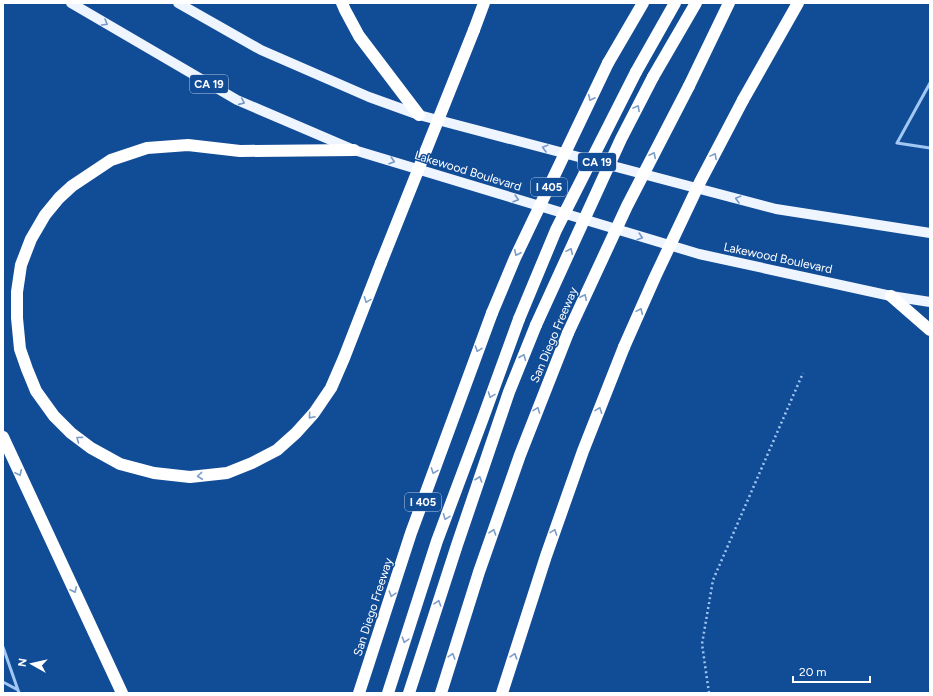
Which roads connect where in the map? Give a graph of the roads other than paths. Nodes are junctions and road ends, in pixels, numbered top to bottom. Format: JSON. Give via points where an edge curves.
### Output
{"nodes":[{"id":1,"x":71,"y":3,"type":"edge"},
{"id":2,"x":178,"y":3,"type":"edge"},
{"id":3,"x":342,"y":3,"type":"edge"},
{"id":4,"x":484,"y":3,"type":"edge"},
{"id":5,"x":643,"y":3,"type":"edge"},
{"id":6,"x":675,"y":3,"type":"edge"},
{"id":7,"x":696,"y":3,"type":"edge"},
{"id":8,"x":729,"y":3,"type":"edge"},
{"id":9,"x":798,"y":3,"type":"edge"},
{"id":10,"x":930,"y":83,"type":"edge"},
{"id":11,"x":419,"y":115,"type":"junction"},
{"id":12,"x":930,"y":148,"type":"edge"},
{"id":13,"x":354,"y":150,"type":"junction"},
{"id":14,"x":930,"y":233,"type":"edge"},
{"id":15,"x":891,"y":296,"type":"junction"},
{"id":16,"x":930,"y":302,"type":"edge"},
{"id":17,"x":930,"y":330,"type":"edge"},
{"id":18,"x":3,"y":437,"type":"edge"},
{"id":19,"x":3,"y":647,"type":"edge"},
{"id":20,"x":3,"y":682,"type":"edge"},
{"id":21,"x":19,"y":692,"type":"edge"},
{"id":22,"x":122,"y":693,"type":"edge"},
{"id":23,"x":360,"y":693,"type":"edge"},
{"id":24,"x":388,"y":693,"type":"edge"},
{"id":25,"x":409,"y":693,"type":"edge"},
{"id":26,"x":441,"y":693,"type":"edge"},
{"id":27,"x":502,"y":693,"type":"edge"}],
"edges":[{"from":1,"to":13,"type":"main road","name":"Lakewood Boulevard","number":"CA 19","one_way":true,"via":[[237,100]]},
{"from":2,"to":11,"type":"main road","number":"CA 19","via":[[261,50],[369,97]]},
{"from":3,"to":11,"type":"highway","via":[[359,36]]},
{"from":4,"to":13,"type":"highway","one_way":true,"bridge":true,"via":[[331,388],[296,433],[277,450],[252,463],[226,473],[190,477],[154,473],[120,464],[91,448],[54,416],[36,391],[20,349],[17,292],[21,265],[31,238],[45,215],[72,186],[111,160],[147,148],[188,145],[240,151]]},
{"from":5,"to":23,"type":"highway","name":"San Diego Freeway","number":"I 405","one_way":true,"bridge":true,"via":[[608,63],[515,258],[492,313],[411,534]]},
{"from":6,"to":24,"type":"highway","one_way":true,"bridge":true,"via":[[636,72],[556,230],[519,319],[437,541]]},
{"from":25,"to":7,"type":"highway","one_way":true,"bridge":true,"via":[[509,392],[536,325],[621,139]]},
{"from":26,"to":8,"type":"highway","name":"San Diego Freeway","one_way":true,"bridge":true,"via":[[481,565],[520,455],[568,333],[627,206]]},
{"from":27,"to":9,"type":"highway","one_way":true,"bridge":true,"via":[[548,548],[624,347],[700,182]]},
{"from":10,"to":12,"type":"lane","via":[[897,143]]},
{"from":14,"to":11,"type":"main road","number":"CA 19","one_way":true,"via":[[776,209]]},
{"from":13,"to":15,"type":"main road","name":"Lakewood Boulevard","number":"CA 19","one_way":true,"via":[[699,254]]},
{"from":15,"to":16,"type":"main road","name":"Lakewood Boulevard","number":"CA 19"},
{"from":15,"to":17,"type":"highway"},
{"from":18,"to":22,"type":"highway","one_way":true},
{"from":19,"to":21,"type":"lane"},
{"from":20,"to":21,"type":"lane"}]}
